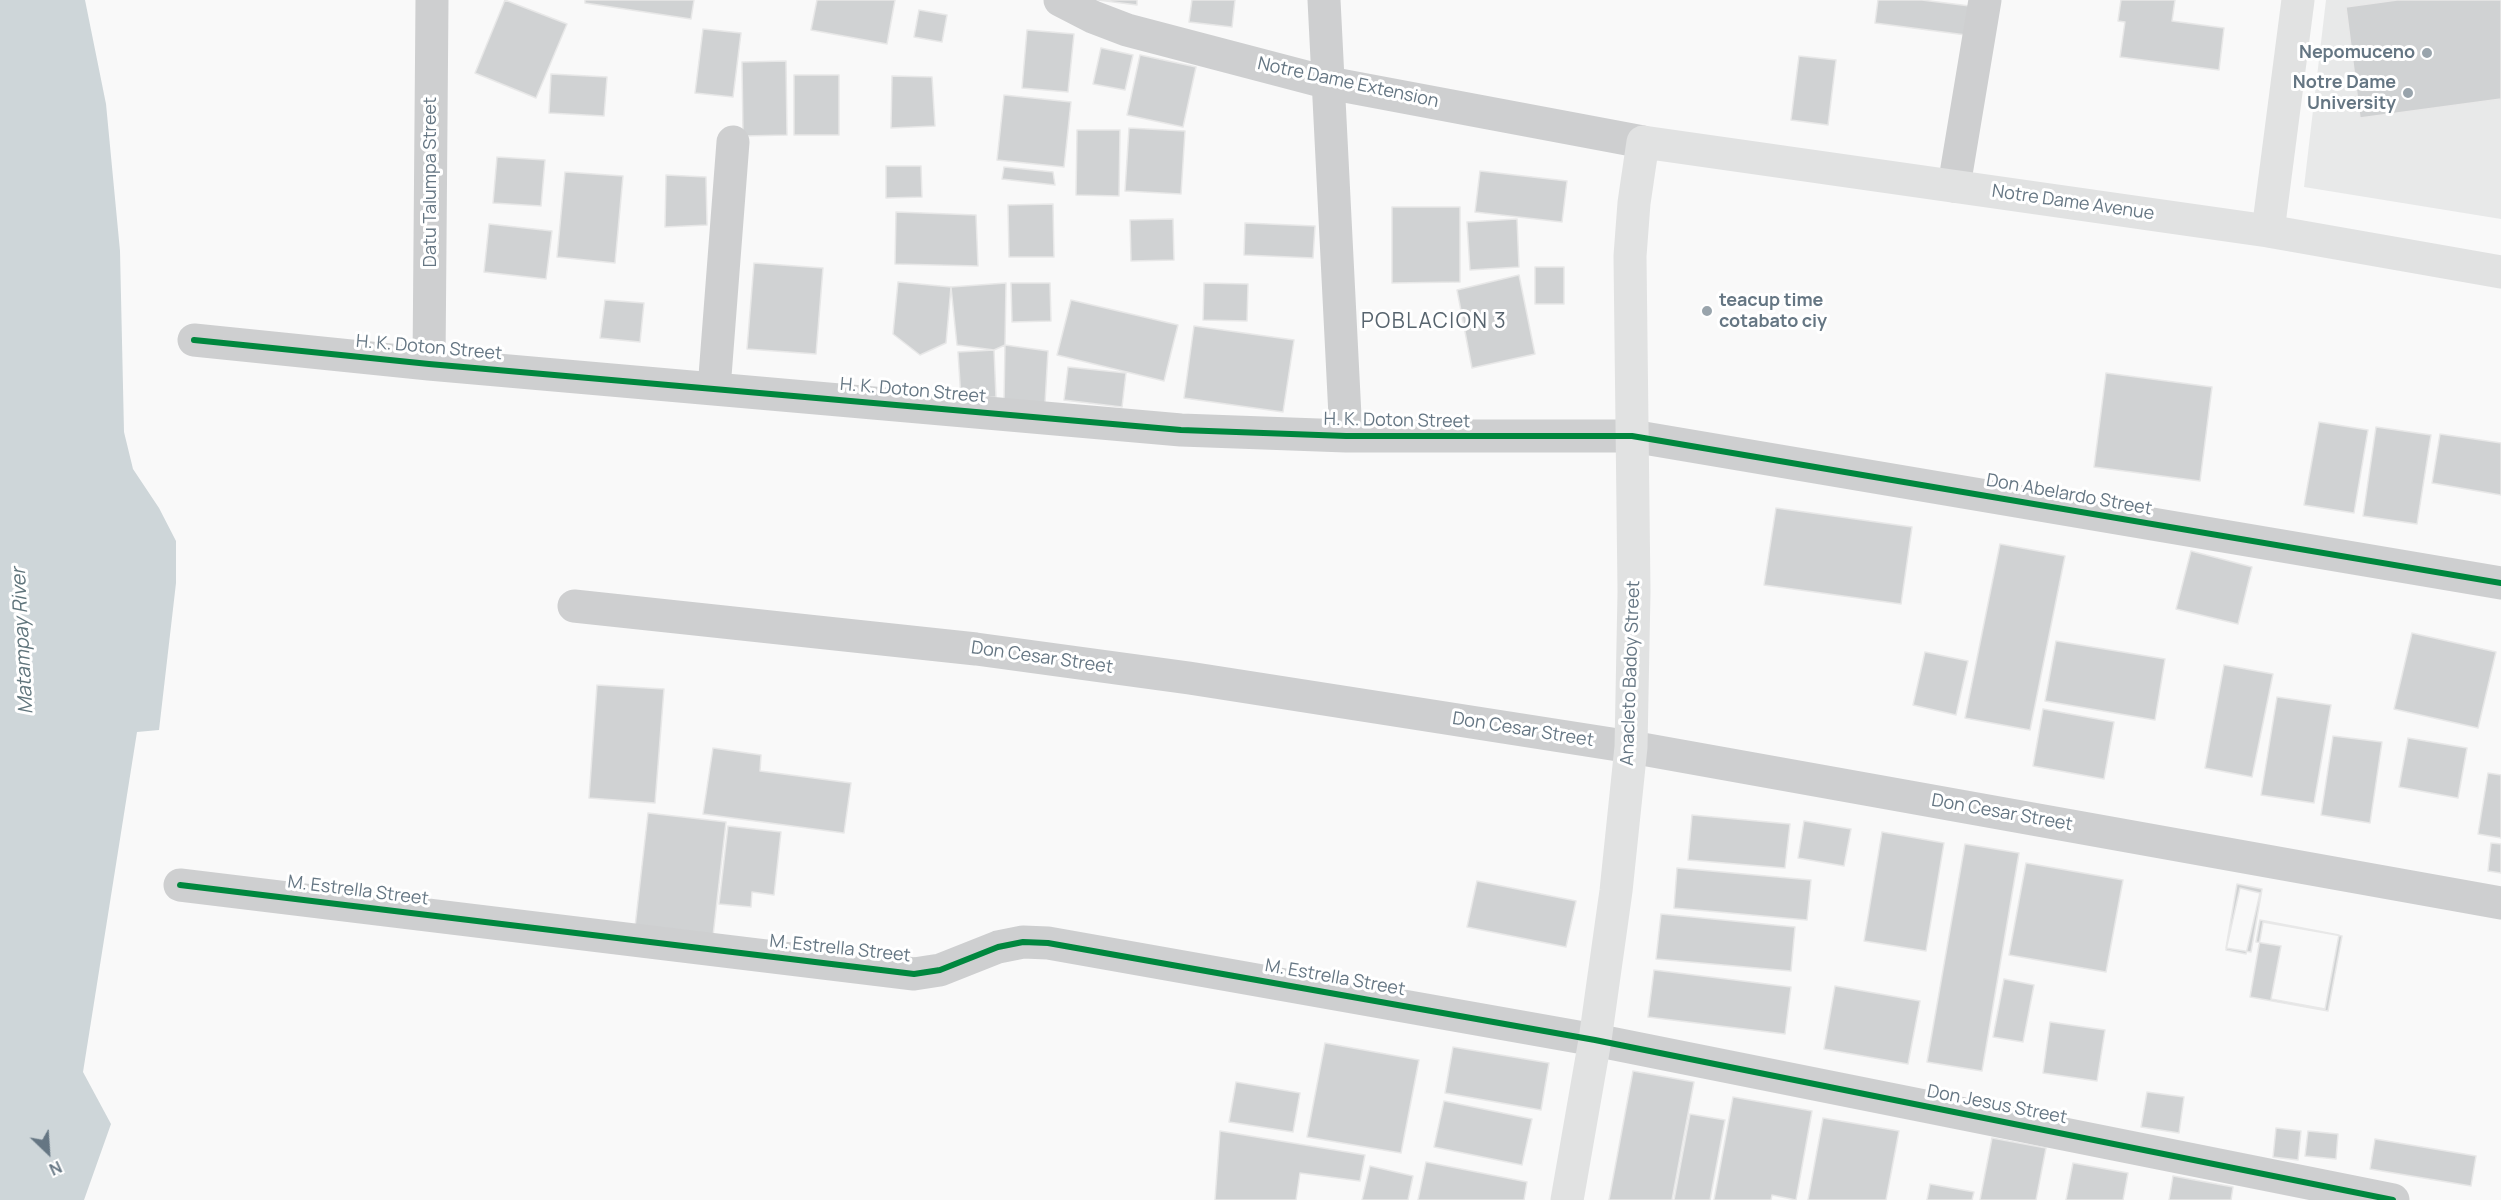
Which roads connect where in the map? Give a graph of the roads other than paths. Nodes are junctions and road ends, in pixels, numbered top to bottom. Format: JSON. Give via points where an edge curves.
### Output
{"nodes":[{"id":1,"x":432,"y":0,"type":"edge"},
{"id":2,"x":1060,"y":0,"type":"edge"},
{"id":3,"x":1324,"y":0,"type":"edge"},
{"id":4,"x":1985,"y":0,"type":"edge"},
{"id":5,"x":2298,"y":0,"type":"edge"},
{"id":6,"x":1329,"y":83,"type":"junction"},
{"id":7,"x":733,"y":142,"type":"dead end"},
{"id":8,"x":1643,"y":142,"type":"junction"},
{"id":9,"x":1953,"y":186,"type":"junction"},
{"id":10,"x":2268,"y":231,"type":"junction"},
{"id":11,"x":2501,"y":272,"type":"edge"},
{"id":12,"x":194,"y":340,"type":"dead end"},
{"id":13,"x":429,"y":364,"type":"junction"},
{"id":14,"x":714,"y":389,"type":"junction"},
{"id":15,"x":1346,"y":436,"type":"junction"},
{"id":16,"x":1632,"y":436,"type":"junction"},
{"id":17,"x":2501,"y":583,"type":"edge"},
{"id":18,"x":574,"y":606,"type":"dead end"},
{"id":19,"x":1631,"y":747,"type":"junction"},
{"id":20,"x":180,"y":885,"type":"dead end"},
{"id":21,"x":2501,"y":903,"type":"edge"},
{"id":22,"x":1595,"y":1040,"type":"junction"},
{"id":23,"x":1567,"y":1200,"type":"edge"},
{"id":24,"x":2393,"y":1200,"type":"edge"}],
"edges":[{"from":1,"to":13,"type":"street","name":"Datu Talumpa Street"},
{"from":2,"to":6,"type":"street","name":"Notre Dame Extension","via":[[1127,30]]},
{"from":3,"to":6,"type":"street"},
{"from":4,"to":9,"type":"street"},
{"from":5,"to":10,"type":"main road"},
{"from":6,"to":8,"type":"street","name":"Notre Dame Extension"},
{"from":6,"to":15,"type":"street"},
{"from":7,"to":14,"type":"street"},
{"from":8,"to":9,"type":"main road","name":"Notre Dame Avenue"},
{"from":8,"to":16,"type":"main road","name":"Anacleto Badoy Street","via":[[1630,256]]},
{"from":9,"to":10,"type":"main road","name":"Notre Dame Avenue"},
{"from":10,"to":11,"type":"main road","name":"Notre Dame Avenue"},
{"from":12,"to":13,"type":"street","name":"H. K. Doton Street"},
{"from":13,"to":14,"type":"street","name":"H. K. Doton Street"},
{"from":14,"to":15,"type":"street","name":"H. K. Doton Street","via":[[1181,430]]},
{"from":15,"to":16,"type":"street","name":"H. K. Doton Street"},
{"from":16,"to":17,"type":"street","name":"Don Abelardo Street"},
{"from":16,"to":19,"type":"main road","name":"Anacleto Badoy Street"},
{"from":18,"to":19,"type":"street","name":"Don Cesar Street","via":[[976,649]]},
{"from":19,"to":21,"type":"street","name":"Don Cesar Street"},
{"from":19,"to":22,"type":"main road","name":"Anacleto Badoy Street"},
{"from":20,"to":22,"type":"street","name":"M. Estrella Street","via":[[914,974],[940,970],[998,947],[1048,943]]},
{"from":22,"to":23,"type":"main road","name":"Anacleto Badoy Street"},
{"from":22,"to":24,"type":"street","name":"Don Jesus Street"}]}
